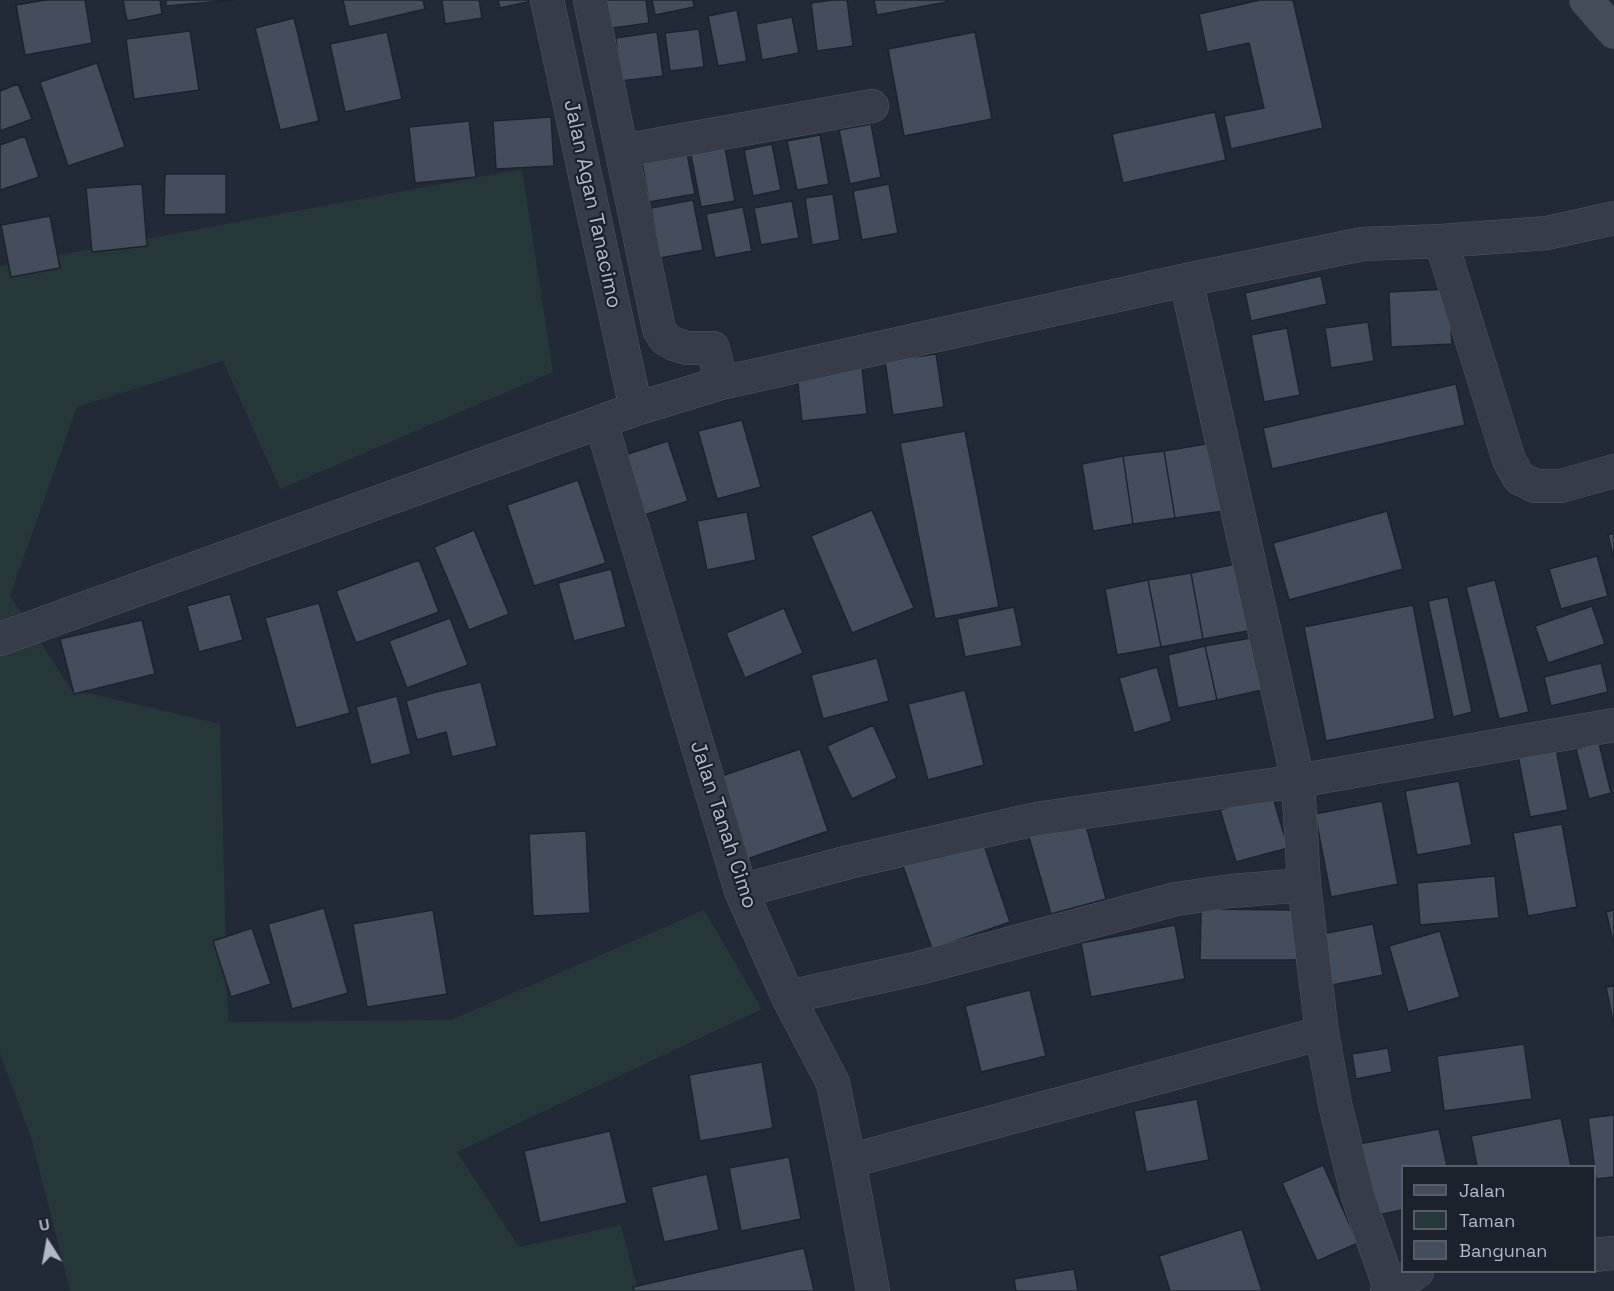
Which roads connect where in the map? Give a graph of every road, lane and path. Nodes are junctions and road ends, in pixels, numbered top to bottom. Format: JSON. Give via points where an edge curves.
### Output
{"nodes":[{"id":1,"x":547,"y":0,"type":"edge"},
{"id":2,"x":590,"y":0,"type":"edge"},
{"id":3,"x":1586,"y":0,"type":"edge"},
{"id":4,"x":1614,"y":32,"type":"edge"},
{"id":5,"x":872,"y":106,"type":"dead end"},
{"id":6,"x":622,"y":151,"type":"junction"},
{"id":7,"x":1614,"y":218,"type":"edge"},
{"id":8,"x":1441,"y":241,"type":"junction"},
{"id":9,"x":1186,"y":280,"type":"junction"},
{"id":10,"x":721,"y":383,"type":"junction"},
{"id":11,"x":636,"y":409,"type":"junction"},
{"id":12,"x":601,"y":422,"type":"junction"},
{"id":13,"x":1614,"y":471,"type":"edge"},
{"id":14,"x":0,"y":639,"type":"edge"},
{"id":15,"x":1614,"y":725,"type":"edge"},
{"id":16,"x":1298,"y":781,"type":"junction"},
{"id":17,"x":1304,"y":885,"type":"junction"},
{"id":18,"x":741,"y":891,"type":"junction"},
{"id":19,"x":788,"y":997,"type":"junction"},
{"id":20,"x":1322,"y":1033,"type":"junction"},
{"id":21,"x":849,"y":1161,"type":"junction"},
{"id":22,"x":1614,"y":1253,"type":"edge"},
{"id":23,"x":1596,"y":1255,"type":"edge"},
{"id":24,"x":1424,"y":1273,"type":"edge"},
{"id":25,"x":1398,"y":1283,"type":"edge"},
{"id":26,"x":873,"y":1291,"type":"edge"},
{"id":27,"x":1429,"y":1291,"type":"edge"}],
"edges":[{"from":1,"to":11,"type":"street","name":"Jalan Agan Tanacimo"},
{"from":2,"to":6,"type":"street"},
{"from":3,"to":4,"type":"street"},
{"from":5,"to":6,"type":"street"},
{"from":6,"to":10,"type":"street","via":[[659,329],[674,344],[713,348]]},
{"from":7,"to":8,"type":"street","via":[[1547,233]]},
{"from":8,"to":9,"type":"street","via":[[1363,244]]},
{"from":8,"to":13,"type":"street","via":[[1509,460],[1519,478],[1535,486],[1561,486]]},
{"from":9,"to":10,"type":"street"},
{"from":9,"to":16,"type":"street"},
{"from":10,"to":11,"type":"street"},
{"from":11,"to":12,"type":"street"},
{"from":12,"to":14,"type":"street"},
{"from":12,"to":18,"type":"street","name":"Jalan Tanah Cimo"},
{"from":15,"to":16,"type":"street"},
{"from":16,"to":17,"type":"street"},
{"from":16,"to":18,"type":"street","via":[[1036,819]]},
{"from":17,"to":19,"type":"street","via":[[1176,899],[919,968]]},
{"from":17,"to":20,"type":"street"},
{"from":18,"to":19,"type":"street","name":"Jalan Tanah Cimo"},
{"from":19,"to":21,"type":"street","name":"Jalan Tanah Cimo","via":[[832,1083]]},
{"from":20,"to":21,"type":"street"},
{"from":20,"to":25,"type":"street","via":[[1358,1197]]},
{"from":21,"to":26,"type":"street","name":"Jalan Tanah Cimo"},
{"from":22,"to":23,"type":"street"},
{"from":24,"to":27,"type":"street"}]}
